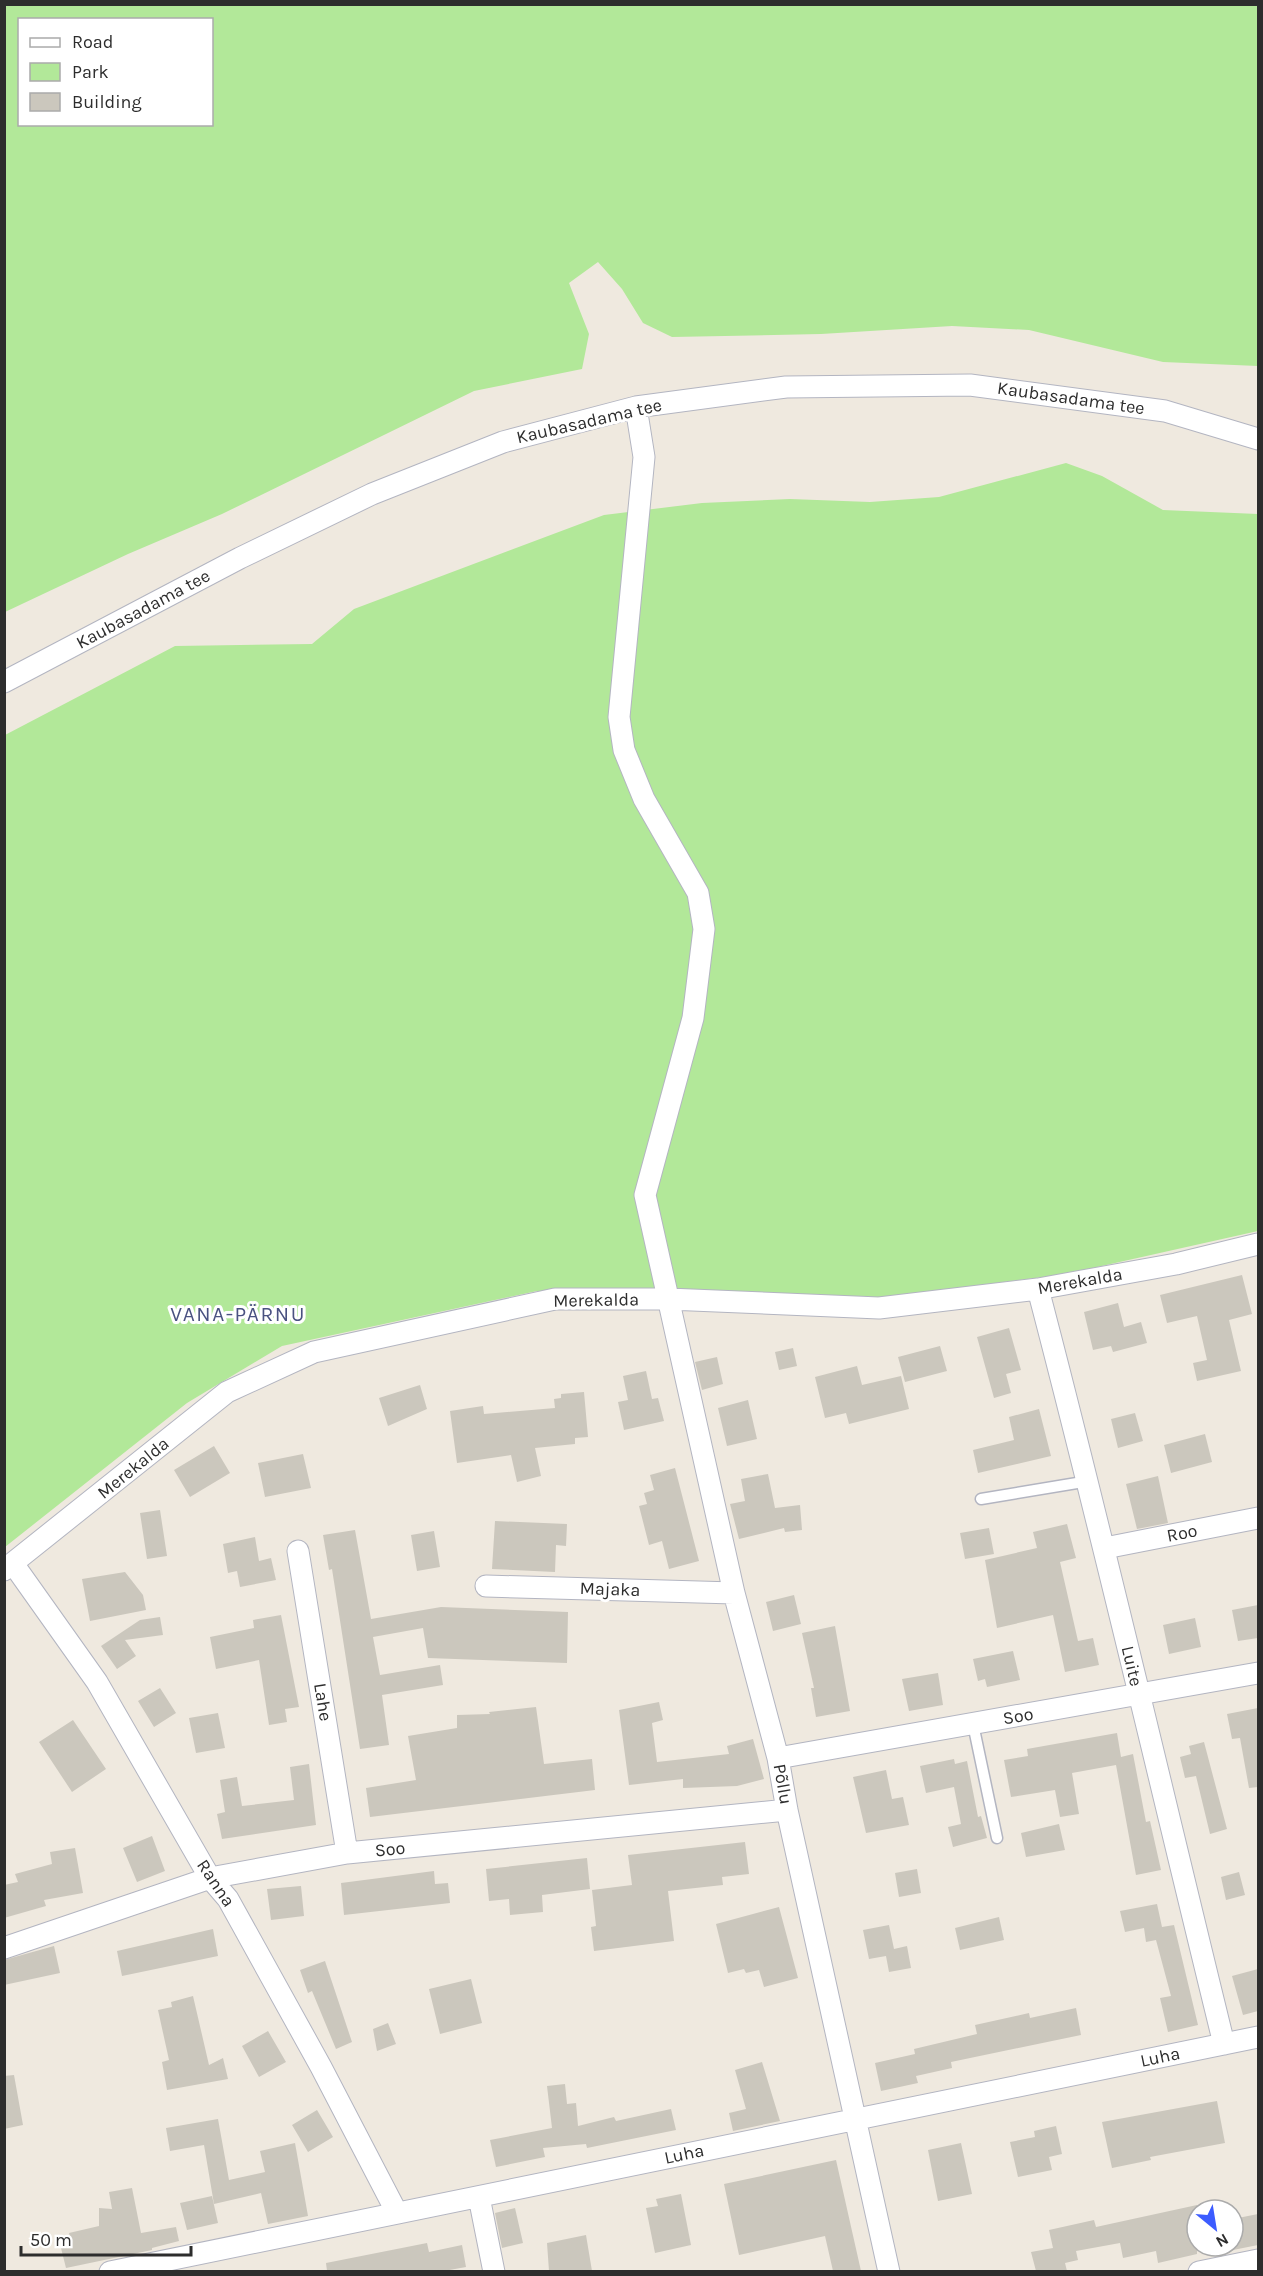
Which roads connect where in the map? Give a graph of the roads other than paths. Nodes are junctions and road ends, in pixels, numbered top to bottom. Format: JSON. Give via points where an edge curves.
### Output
{"nodes":[{"id":1,"x":636,"y":407,"type":"junction"},
{"id":2,"x":1258,"y":439,"type":"edge"},
{"id":3,"x":4,"y":681,"type":"edge"},
{"id":4,"x":1258,"y":1244,"type":"edge"},
{"id":5,"x":1038,"y":1289,"type":"junction"},
{"id":6,"x":668,"y":1299,"type":"junction"},
{"id":7,"x":1089,"y":1481,"type":"junction"},
{"id":8,"x":981,"y":1499,"type":"dead end"},
{"id":9,"x":1258,"y":1518,"type":"edge"},
{"id":10,"x":1105,"y":1548,"type":"junction"},
{"id":11,"x":298,"y":1551,"type":"dead end"},
{"id":12,"x":9,"y":1567,"type":"edge"},
{"id":13,"x":486,"y":1586,"type":"dead end"},
{"id":14,"x":734,"y":1593,"type":"junction"},
{"id":15,"x":1258,"y":1673,"type":"edge"},
{"id":16,"x":1138,"y":1695,"type":"junction"},
{"id":17,"x":973,"y":1724,"type":"junction"},
{"id":18,"x":778,"y":1758,"type":"junction"},
{"id":19,"x":787,"y":1810,"type":"junction"},
{"id":20,"x":998,"y":1838,"type":"dead end"},
{"id":21,"x":347,"y":1853,"type":"junction"},
{"id":22,"x":210,"y":1878,"type":"junction"},
{"id":23,"x":4,"y":1948,"type":"edge"},
{"id":24,"x":1258,"y":2037,"type":"edge"},
{"id":25,"x":1224,"y":2044,"type":"junction"},
{"id":26,"x":856,"y":2119,"type":"junction"},
{"id":27,"x":479,"y":2197,"type":"junction"},
{"id":28,"x":398,"y":2213,"type":"junction"},
{"id":29,"x":1258,"y":2260,"type":"edge"},
{"id":30,"x":110,"y":2271,"type":"edge"},
{"id":31,"x":494,"y":2271,"type":"edge"},
{"id":32,"x":889,"y":2271,"type":"edge"},
{"id":33,"x":1199,"y":2271,"type":"edge"}],
"edges":[{"from":1,"to":2,"type":"street","name":"Kaubasadama tee","via":[[786,387],[970,385],[1165,411]]},
{"from":1,"to":3,"type":"street","name":"Kaubasadama tee","via":[[503,442],[372,494]]},
{"from":1,"to":6,"type":"street","name":"Põllu","via":[[644,457],[619,717],[624,750],[644,799],[698,893],[704,929],[693,1017],[645,1195]]},
{"from":4,"to":5,"type":"street","name":"Merekalda","via":[[1176,1264]]},
{"from":5,"to":6,"type":"street","name":"Merekalda","via":[[879,1308]]},
{"from":5,"to":7,"type":"street","name":"Luite"},
{"from":6,"to":12,"type":"street","name":"Merekalda","via":[[555,1299],[314,1352],[227,1392]]},
{"from":6,"to":14,"type":"street","name":"Põllu"},
{"from":7,"to":8,"type":"lane"},
{"from":7,"to":10,"type":"street","name":"Luite"},
{"from":9,"to":10,"type":"street","name":"Roo"},
{"from":10,"to":16,"type":"street","name":"Luite"},
{"from":11,"to":21,"type":"street","name":"Lahe"},
{"from":12,"to":22,"type":"street","name":"Ranna","via":[[97,1682]]},
{"from":13,"to":14,"type":"street","name":"Majaka"},
{"from":14,"to":18,"type":"street","name":"Põllu"},
{"from":15,"to":16,"type":"street","name":"Soo"},
{"from":16,"to":17,"type":"street","name":"Soo"},
{"from":16,"to":25,"type":"street","name":"Luite"},
{"from":17,"to":18,"type":"street","name":"Soo"},
{"from":17,"to":20,"type":"lane"},
{"from":18,"to":19,"type":"street","name":"Põllu"},
{"from":19,"to":21,"type":"street","name":"Soo"},
{"from":19,"to":26,"type":"street","name":"Põllu"},
{"from":21,"to":22,"type":"street","name":"Soo"},
{"from":22,"to":23,"type":"street","name":"Soo"},
{"from":22,"to":28,"type":"street","name":"Ranna","via":[[234,1910]]},
{"from":24,"to":25,"type":"street","name":"Luha"},
{"from":25,"to":26,"type":"street","name":"Luha"},
{"from":26,"to":27,"type":"street","name":"Luha"},
{"from":26,"to":32,"type":"street","name":"Põllu"},
{"from":27,"to":28,"type":"street","name":"Luha"},
{"from":27,"to":31,"type":"street"},
{"from":28,"to":30,"type":"street","name":"Luha"},
{"from":29,"to":33,"type":"street"}]}
